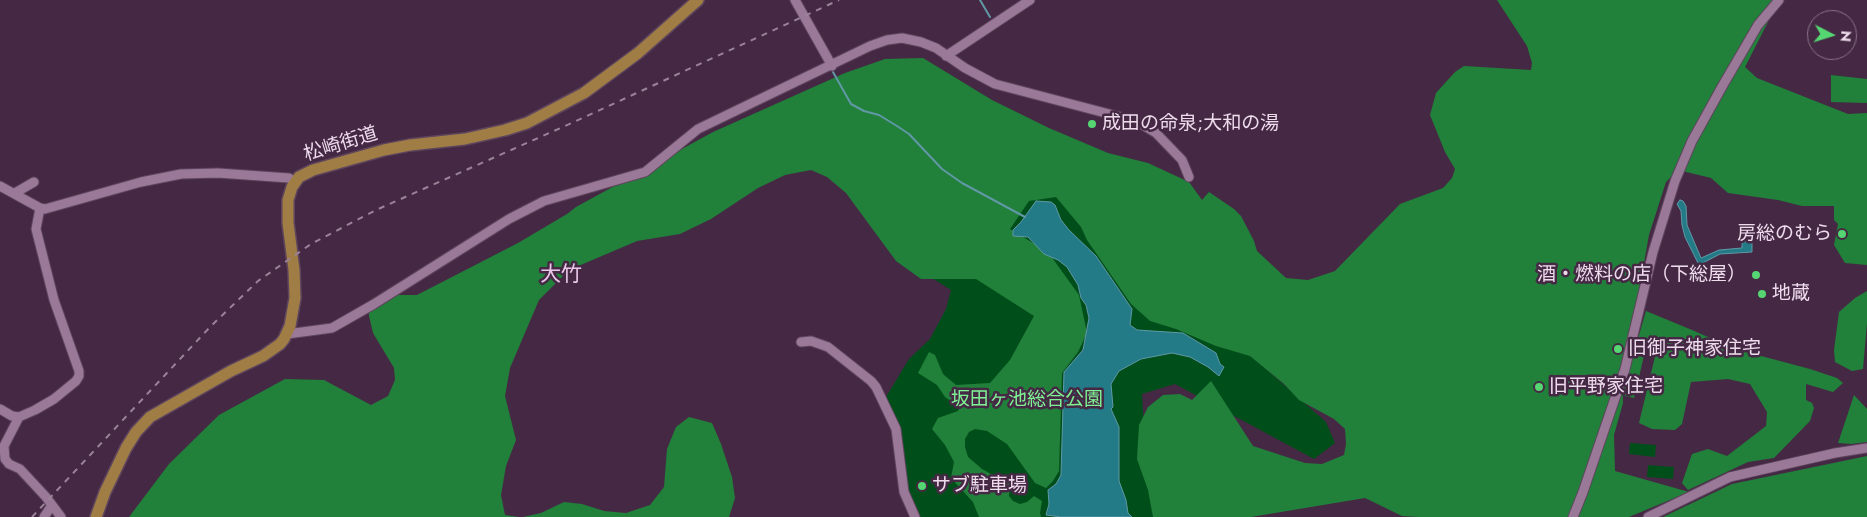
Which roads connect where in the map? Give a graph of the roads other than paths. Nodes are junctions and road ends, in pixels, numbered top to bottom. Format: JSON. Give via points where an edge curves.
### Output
{"nodes":[{"id":1,"x":698,"y":0,"type":"edge"},
{"id":2,"x":795,"y":0,"type":"edge"},
{"id":3,"x":1030,"y":0,"type":"edge"},
{"id":4,"x":1779,"y":0,"type":"edge"},
{"id":5,"x":946,"y":56,"type":"junction"},
{"id":6,"x":832,"y":66,"type":"junction"},
{"id":7,"x":1189,"y":177,"type":"dead end"},
{"id":8,"x":34,"y":182,"type":"dead end"},
{"id":9,"x":295,"y":182,"type":"junction"},
{"id":10,"x":0,"y":186,"type":"edge"},
{"id":11,"x":15,"y":193,"type":"junction"},
{"id":12,"x":40,"y":208,"type":"junction"},
{"id":13,"x":287,"y":334,"type":"junction"},
{"id":14,"x":801,"y":342,"type":"dead end"},
{"id":15,"x":0,"y":409,"type":"edge"},
{"id":16,"x":19,"y":416,"type":"junction"},
{"id":17,"x":1867,"y":448,"type":"edge"},
{"id":18,"x":2,"y":461,"type":"edge"},
{"id":19,"x":52,"y":505,"type":"junction"},
{"id":20,"x":44,"y":517,"type":"edge"},
{"id":21,"x":61,"y":517,"type":"edge"},
{"id":22,"x":96,"y":517,"type":"edge"},
{"id":23,"x":915,"y":517,"type":"edge"},
{"id":24,"x":1573,"y":517,"type":"edge"},
{"id":25,"x":1648,"y":517,"type":"edge"}],
"edges":[{"from":1,"to":9,"type":"main road","name":"松崎街道","via":[[638,53],[584,93],[527,122],[465,139],[384,150],[304,173]]},
{"from":2,"to":6,"type":"street"},
{"from":3,"to":5,"type":"street"},
{"from":4,"to":24,"type":"street","via":[[1758,25],[1723,85],[1692,141],[1675,181],[1652,252],[1625,369]]},
{"from":5,"to":6,"type":"street","via":[[936,48],[902,38],[870,46]]},
{"from":5,"to":7,"type":"street","via":[[995,84],[1136,121],[1156,134],[1182,160]]},
{"from":6,"to":13,"type":"street","via":[[698,129],[645,172],[544,201],[509,219],[332,328]]},
{"from":8,"to":11,"type":"street"},
{"from":9,"to":12,"type":"street","via":[[289,178],[218,173],[181,174],[51,208]]},
{"from":9,"to":13,"type":"main road","name":"松崎街道","via":[[288,209],[295,298]]},
{"from":10,"to":11,"type":"street"},
{"from":11,"to":12,"type":"street"},
{"from":12,"to":16,"type":"street","via":[[36,229],[54,300],[79,376],[54,399]]},
{"from":13,"to":22,"type":"main road","via":[[280,344],[263,356],[158,412],[144,423],[126,448]]},
{"from":14,"to":23,"type":"street","via":[[811,341],[828,348],[876,387],[896,430],[904,492]]},
{"from":15,"to":16,"type":"street"},
{"from":16,"to":18,"type":"street","via":[[4,446]]},
{"from":17,"to":25,"type":"street","via":[[1730,477]]},
{"from":18,"to":19,"type":"street","via":[[20,469]]},
{"from":19,"to":20,"type":"street"},
{"from":19,"to":21,"type":"street"}]}
